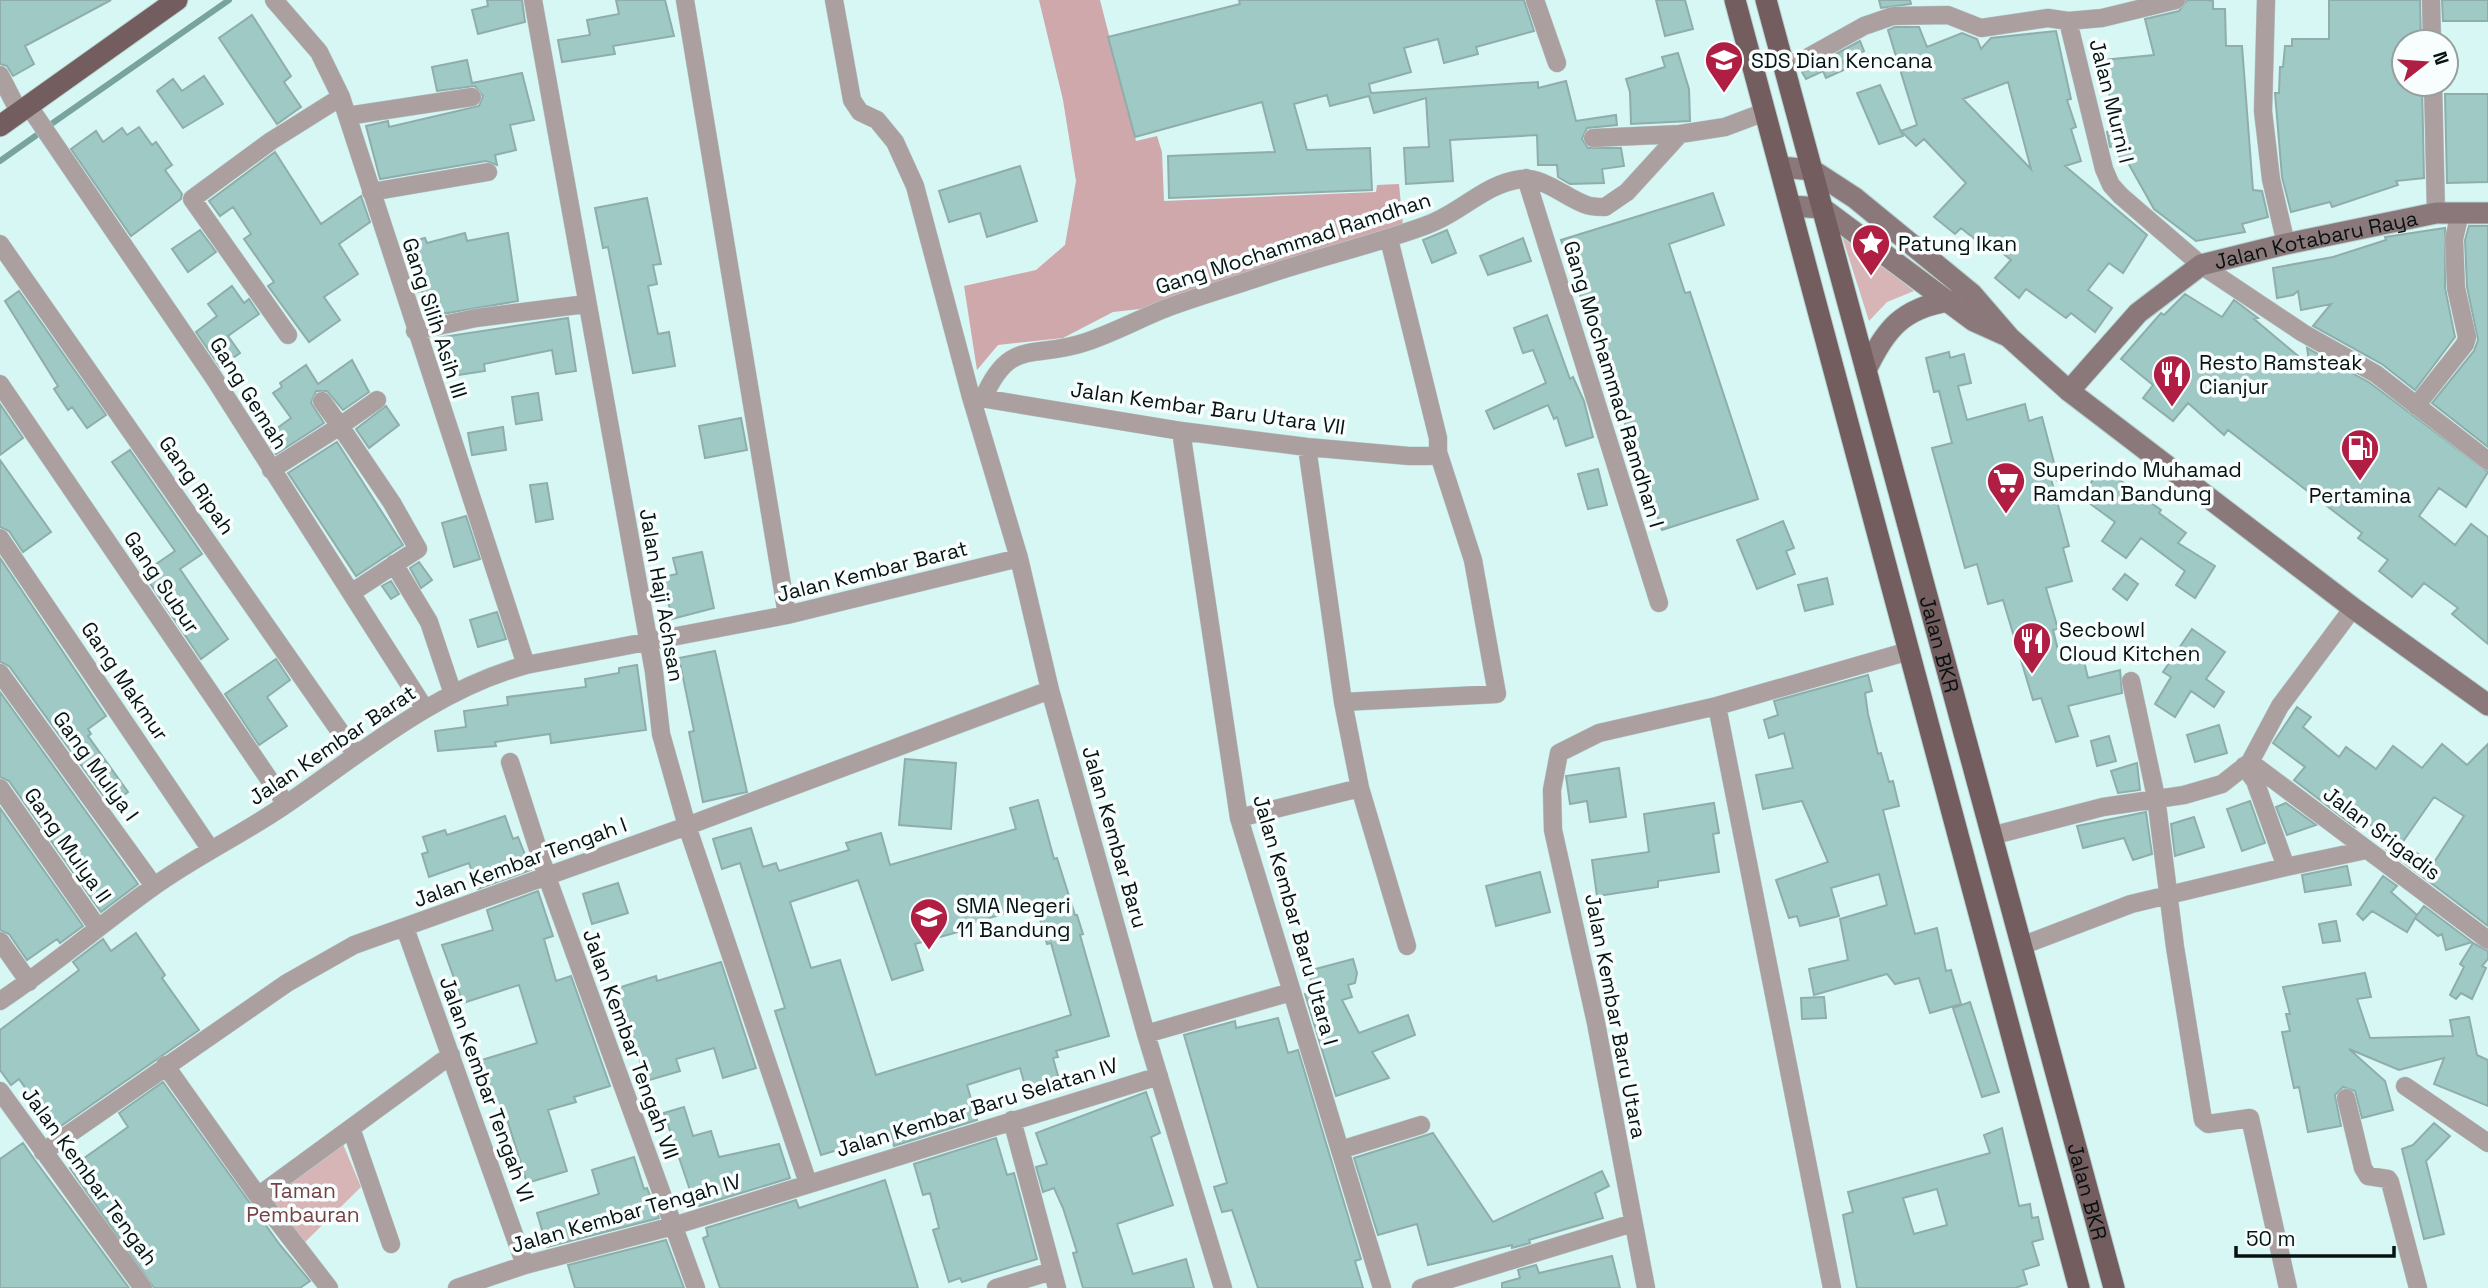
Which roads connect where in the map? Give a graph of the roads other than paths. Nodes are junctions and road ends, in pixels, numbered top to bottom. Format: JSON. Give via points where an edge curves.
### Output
{"nodes":[{"id":1,"x":177,"y":0,"type":"edge"},
{"id":2,"x":274,"y":0,"type":"edge"},
{"id":3,"x":533,"y":0,"type":"edge"},
{"id":4,"x":684,"y":0,"type":"edge"},
{"id":5,"x":834,"y":0,"type":"edge"},
{"id":6,"x":1535,"y":0,"type":"edge"},
{"id":7,"x":1735,"y":0,"type":"edge"},
{"id":8,"x":1766,"y":0,"type":"edge"},
{"id":9,"x":2176,"y":0,"type":"edge"},
{"id":10,"x":2266,"y":0,"type":"edge"},
{"id":11,"x":2431,"y":0,"type":"edge"},
{"id":12,"x":2068,"y":21,"type":"junction"},
{"id":13,"x":2432,"y":28,"type":"edge"},
{"id":14,"x":1557,"y":64,"type":"dead end"},
{"id":15,"x":1783,"y":66,"type":"junction"},
{"id":16,"x":0,"y":75,"type":"edge"},
{"id":17,"x":341,"y":97,"type":"junction"},
{"id":18,"x":472,"y":97,"type":"dead end"},
{"id":19,"x":2433,"y":98,"type":"edge"},
{"id":20,"x":24,"y":109,"type":"junction"},
{"id":21,"x":1765,"y":112,"type":"junction"},
{"id":22,"x":347,"y":116,"type":"junction"},
{"id":23,"x":0,"y":126,"type":"edge"},
{"id":24,"x":1680,"y":134,"type":"junction"},
{"id":25,"x":1593,"y":138,"type":"dead end"},
{"id":26,"x":1781,"y":167,"type":"junction"},
{"id":27,"x":1812,"y":170,"type":"junction"},
{"id":28,"x":488,"y":172,"type":"dead end"},
{"id":29,"x":1526,"y":178,"type":"junction"},
{"id":30,"x":371,"y":192,"type":"junction"},
{"id":31,"x":1791,"y":206,"type":"junction"},
{"id":32,"x":1822,"y":208,"type":"junction"},
{"id":33,"x":2460,"y":212,"type":"junction"},
{"id":34,"x":2436,"y":213,"type":"junction"},
{"id":35,"x":2488,"y":213,"type":"edge"},
{"id":36,"x":1389,"y":239,"type":"junction"},
{"id":37,"x":0,"y":244,"type":"edge"},
{"id":38,"x":2286,"y":244,"type":"junction"},
{"id":39,"x":2201,"y":265,"type":"junction"},
{"id":40,"x":1949,"y":301,"type":"junction"},
{"id":41,"x":586,"y":304,"type":"junction"},
{"id":42,"x":415,"y":331,"type":"junction"},
{"id":43,"x":288,"y":335,"type":"dead end"},
{"id":44,"x":2010,"y":338,"type":"junction"},
{"id":45,"x":1866,"y":370,"type":"junction"},
{"id":46,"x":0,"y":384,"type":"edge"},
{"id":47,"x":2069,"y":391,"type":"junction"},
{"id":48,"x":977,"y":398,"type":"junction"},
{"id":49,"x":377,"y":400,"type":"dead end"},
{"id":50,"x":322,"y":401,"type":"dead end"},
{"id":51,"x":2416,"y":406,"type":"junction"},
{"id":52,"x":340,"y":426,"type":"junction"},
{"id":53,"x":1181,"y":432,"type":"junction"},
{"id":54,"x":1307,"y":447,"type":"junction"},
{"id":55,"x":1438,"y":452,"type":"junction"},
{"id":56,"x":2488,"y":461,"type":"edge"},
{"id":57,"x":271,"y":470,"type":"junction"},
{"id":58,"x":0,"y":538,"type":"edge"},
{"id":59,"x":1019,"y":558,"type":"junction"},
{"id":60,"x":394,"y":564,"type":"junction"},
{"id":61,"x":351,"y":593,"type":"junction"},
{"id":62,"x":1659,"y":603,"type":"dead end"},
{"id":63,"x":2353,"y":608,"type":"junction"},
{"id":64,"x":788,"y":615,"type":"junction"},
{"id":65,"x":648,"y":643,"type":"junction"},
{"id":66,"x":1909,"y":651,"type":"junction"},
{"id":67,"x":526,"y":665,"type":"junction"},
{"id":68,"x":0,"y":673,"type":"edge"},
{"id":69,"x":2130,"y":681,"type":"dead end"},
{"id":70,"x":1050,"y":690,"type":"junction"},
{"id":71,"x":453,"y":694,"type":"junction"},
{"id":72,"x":1343,"y":702,"type":"junction"},
{"id":73,"x":2488,"y":705,"type":"edge"},
{"id":74,"x":1717,"y":706,"type":"junction"},
{"id":75,"x":425,"y":709,"type":"junction"},
{"id":76,"x":355,"y":753,"type":"junction"},
{"id":77,"x":510,"y":762,"type":"dead end"},
{"id":78,"x":2247,"y":764,"type":"junction"},
{"id":79,"x":0,"y":788,"type":"edge"},
{"id":80,"x":1360,"y":788,"type":"junction"},
{"id":81,"x":2156,"y":797,"type":"junction"},
{"id":82,"x":286,"y":804,"type":"junction"},
{"id":83,"x":1239,"y":818,"type":"junction"},
{"id":84,"x":687,"y":827,"type":"junction"},
{"id":85,"x":1991,"y":836,"type":"junction"},
{"id":86,"x":207,"y":842,"type":"junction"},
{"id":87,"x":2366,"y":850,"type":"junction"},
{"id":88,"x":2286,"y":867,"type":"junction"},
{"id":89,"x":547,"y":877,"type":"junction"},
{"id":90,"x":154,"y":886,"type":"junction"},
{"id":91,"x":2170,"y":894,"type":"junction"},
{"id":92,"x":98,"y":928,"type":"junction"},
{"id":93,"x":405,"y":928,"type":"junction"},
{"id":94,"x":2488,"y":940,"type":"edge"},
{"id":95,"x":0,"y":942,"type":"edge"},
{"id":96,"x":1406,"y":946,"type":"dead end"},
{"id":97,"x":2021,"y":946,"type":"junction"},
{"id":98,"x":29,"y":982,"type":"junction"},
{"id":99,"x":1291,"y":992,"type":"junction"},
{"id":100,"x":0,"y":1001,"type":"edge"},
{"id":101,"x":1146,"y":1034,"type":"junction"},
{"id":102,"x":451,"y":1055,"type":"junction"},
{"id":103,"x":165,"y":1065,"type":"junction"},
{"id":104,"x":1159,"y":1076,"type":"junction"},
{"id":105,"x":2405,"y":1086,"type":"dead end"},
{"id":106,"x":0,"y":1091,"type":"edge"},
{"id":107,"x":2346,"y":1098,"type":"dead end"},
{"id":108,"x":1012,"y":1120,"type":"junction"},
{"id":109,"x":1421,"y":1125,"type":"dead end"},
{"id":110,"x":351,"y":1128,"type":"junction"},
{"id":111,"x":2488,"y":1143,"type":"edge"},
{"id":112,"x":1340,"y":1150,"type":"junction"},
{"id":113,"x":43,"y":1152,"type":"junction"},
{"id":114,"x":808,"y":1183,"type":"junction"},
{"id":115,"x":258,"y":1196,"type":"junction"},
{"id":116,"x":1633,"y":1223,"type":"junction"},
{"id":117,"x":673,"y":1226,"type":"junction"},
{"id":118,"x":391,"y":1244,"type":"dead end"},
{"id":119,"x":525,"y":1265,"type":"junction"},
{"id":120,"x":1055,"y":1280,"type":"edge"},
{"id":121,"x":143,"y":1288,"type":"edge"},
{"id":122,"x":329,"y":1288,"type":"edge"},
{"id":123,"x":457,"y":1288,"type":"edge"},
{"id":124,"x":696,"y":1288,"type":"edge"},
{"id":125,"x":996,"y":1288,"type":"edge"},
{"id":126,"x":1223,"y":1288,"type":"edge"},
{"id":127,"x":1382,"y":1288,"type":"edge"},
{"id":128,"x":1421,"y":1288,"type":"edge"},
{"id":129,"x":1646,"y":1288,"type":"edge"},
{"id":130,"x":1832,"y":1288,"type":"edge"},
{"id":131,"x":2080,"y":1288,"type":"edge"},
{"id":132,"x":2114,"y":1288,"type":"edge"},
{"id":133,"x":2288,"y":1288,"type":"edge"},
{"id":134,"x":2418,"y":1288,"type":"edge"}],
"edges":[{"from":1,"to":20,"type":"main road"},
{"from":2,"to":17,"type":"street","name":"Gang Silih Asih III","via":[[319,52]]},
{"from":3,"to":41,"type":"street","name":"Jalan Haji Achsan"},
{"from":4,"to":64,"type":"street"},
{"from":5,"to":48,"type":"street","name":"Jalan Kembar Baru","via":[[852,100],[895,142],[915,186]]},
{"from":6,"to":14,"type":"street"},
{"from":7,"to":21,"type":"main road","name":"Jalan BKR"},
{"from":8,"to":15,"type":"main road","name":"Jalan BKR"},
{"from":9,"to":12,"type":"street","via":[[2102,18]]},
{"from":10,"to":38,"type":"street","via":[[2263,111],[2271,179]]},
{"from":11,"to":13,"type":"street"},
{"from":12,"to":15,"type":"street","via":[[2048,18],[1981,28],[1948,15],[1893,16],[1864,26],[1803,61]]},
{"from":12,"to":39,"type":"street","name":"Jalan Murni I","via":[[2111,185]]},
{"from":15,"to":27,"type":"main road","name":"Jalan BKR"},
{"from":16,"to":20,"type":"street","name":"Gang Gemah"},
{"from":17,"to":22,"type":"street","name":"Gang Silih Asih III"},
{"from":17,"to":43,"type":"street","via":[[192,199]]},
{"from":18,"to":22,"type":"street"},
{"from":19,"to":34,"type":"street"},
{"from":20,"to":23,"type":"main road"},
{"from":20,"to":57,"type":"street","name":"Gang Gemah","via":[[215,379]]},
{"from":21,"to":24,"type":"street","via":[[1725,127]]},
{"from":21,"to":26,"type":"main road","name":"Jalan BKR"},
{"from":22,"to":30,"type":"street","name":"Gang Silih Asih III"},
{"from":24,"to":25,"type":"street"},
{"from":24,"to":29,"type":"street","via":[[1627,192],[1605,207],[1585,205]]},
{"from":26,"to":27,"type":"main road"},
{"from":26,"to":31,"type":"main road","name":"Jalan BKR"},
{"from":27,"to":32,"type":"main road","name":"Jalan BKR"},
{"from":27,"to":44,"type":"main road","via":[[1855,198],[1972,294]]},
{"from":28,"to":30,"type":"street"},
{"from":29,"to":36,"type":"street","name":"Gang Mochammad Ramdhan","via":[[1498,183],[1439,221]]},
{"from":29,"to":62,"type":"street","name":"Gang Mochammad Ramdhan I"},
{"from":30,"to":42,"type":"street","name":"Gang Silih Asih III"},
{"from":31,"to":32,"type":"main road"},
{"from":31,"to":66,"type":"main road","name":"Jalan BKR"},
{"from":32,"to":40,"type":"main road"},
{"from":32,"to":45,"type":"main road","name":"Jalan BKR"},
{"from":33,"to":34,"type":"main road","name":"Jalan Kotabaru Raya"},
{"from":33,"to":35,"type":"main road","name":"Jalan Kotabaru Raya"},
{"from":33,"to":51,"type":"street","via":[[2454,239],[2456,288],[2467,337]]},
{"from":34,"to":38,"type":"main road","name":"Jalan Kotabaru Raya"},
{"from":36,"to":48,"type":"street","name":"Gang Mochammad Ramdhan","via":[[1287,267],[1072,347],[1009,358]]},
{"from":36,"to":55,"type":"street"},
{"from":37,"to":76,"type":"street","name":"Gang Ripah"},
{"from":38,"to":39,"type":"main road","name":"Jalan Kotabaru Raya"},
{"from":39,"to":47,"type":"main road","name":"Jalan Kotabaru Raya","via":[[2138,313]]},
{"from":39,"to":51,"type":"street","name":"Jalan Murni I","via":[[2303,333],[2376,374]]},
{"from":40,"to":44,"type":"main road","via":[[1974,321]]},
{"from":40,"to":45,"type":"main road","via":[[1922,307],[1899,321],[1880,340]]},
{"from":41,"to":42,"type":"street"},
{"from":41,"to":65,"type":"street","name":"Jalan Haji Achsan"},
{"from":42,"to":67,"type":"street","name":"Gang Silih Asih III"},
{"from":44,"to":47,"type":"main road"},
{"from":45,"to":85,"type":"main road","name":"Jalan BKR"},
{"from":46,"to":82,"type":"street","name":"Gang Subur"},
{"from":47,"to":63,"type":"main road"},
{"from":48,"to":53,"type":"street","name":"Jalan Kembar Baru Utara VII"},
{"from":48,"to":59,"type":"street","name":"Jalan Kembar Baru"},
{"from":49,"to":52,"type":"street"},
{"from":50,"to":52,"type":"street"},
{"from":51,"to":56,"type":"street","name":"Jalan Murni I"},
{"from":52,"to":57,"type":"street"},
{"from":52,"to":60,"type":"street","via":[[418,549]]},
{"from":53,"to":54,"type":"street","name":"Jalan Kembar Baru Utara VII"},
{"from":53,"to":83,"type":"street","name":"Jalan Kembar Baru Utara I"},
{"from":54,"to":55,"type":"street","name":"Jalan Kembar Baru Utara VII","via":[[1409,456]]},
{"from":54,"to":72,"type":"street"},
{"from":55,"to":72,"type":"street","via":[[1474,560],[1497,694]]},
{"from":57,"to":61,"type":"street","name":"Gang Gemah"},
{"from":58,"to":86,"type":"street","name":"Gang Makmur"},
{"from":59,"to":64,"type":"street","name":"Jalan Kembar Barat"},
{"from":59,"to":70,"type":"street","name":"Jalan Kembar Baru"},
{"from":60,"to":61,"type":"street"},
{"from":60,"to":71,"type":"street","via":[[429,622]]},
{"from":61,"to":75,"type":"street","name":"Gang Gemah"},
{"from":63,"to":73,"type":"main road"},
{"from":63,"to":78,"type":"street","via":[[2280,706]]},
{"from":64,"to":65,"type":"street","name":"Jalan Kembar Barat"},
{"from":65,"to":67,"type":"street","name":"Jalan Kembar Barat"},
{"from":65,"to":84,"type":"street","name":"Jalan Haji Achsan","via":[[661,734]]},
{"from":66,"to":74,"type":"street"},
{"from":66,"to":131,"type":"main road","name":"Jalan BKR"},
{"from":67,"to":71,"type":"street","name":"Jalan Kembar Barat","via":[[487,676]]},
{"from":68,"to":90,"type":"street","name":"Gang Mulya I"},
{"from":69,"to":81,"type":"street"},
{"from":70,"to":84,"type":"street","name":"Jalan Kembar Tengah I"},
{"from":70,"to":101,"type":"street","name":"Jalan Kembar Baru"},
{"from":71,"to":75,"type":"street","name":"Jalan Kembar Barat"},
{"from":72,"to":80,"type":"street"},
{"from":74,"to":116,"type":"street","name":"Jalan Kembar Baru Utara","via":[[1599,733],[1559,753],[1552,790],[1553,831],[1596,1023]]},
{"from":74,"to":130,"type":"street"},
{"from":75,"to":76,"type":"street","name":"Jalan Kembar Barat"},
{"from":76,"to":82,"type":"street","name":"Jalan Kembar Barat"},
{"from":77,"to":89,"type":"street","name":"Jalan Kembar Tengah VII"},
{"from":78,"to":81,"type":"street","via":[[2207,790]]},
{"from":78,"to":87,"type":"street","name":"Jalan Srigadis"},
{"from":78,"to":88,"type":"street"},
{"from":79,"to":92,"type":"street","name":"Gang Mulya II"},
{"from":80,"to":83,"type":"street"},
{"from":80,"to":96,"type":"street"},
{"from":81,"to":85,"type":"street"},
{"from":81,"to":91,"type":"street"},
{"from":82,"to":86,"type":"street","name":"Jalan Kembar Barat"},
{"from":83,"to":99,"type":"street","name":"Jalan Kembar Baru Utara I"},
{"from":84,"to":89,"type":"street","name":"Jalan Kembar Tengah I"},
{"from":84,"to":114,"type":"street","name":"Jalan Haji Achsan"},
{"from":85,"to":97,"type":"main road","name":"Jalan BKR"},
{"from":86,"to":90,"type":"street","name":"Jalan Kembar Barat"},
{"from":87,"to":88,"type":"street"},
{"from":87,"to":94,"type":"street","name":"Jalan Srigadis"},
{"from":88,"to":91,"type":"street"},
{"from":89,"to":93,"type":"street","name":"Jalan Kembar Tengah I"},
{"from":89,"to":117,"type":"street","name":"Jalan Kembar Tengah VII"},
{"from":90,"to":92,"type":"street","name":"Jalan Kembar Barat"},
{"from":91,"to":97,"type":"street"},
{"from":91,"to":133,"type":"street","via":[[2203,1120],[2208,1124],[2250,1118]]},
{"from":92,"to":98,"type":"street","name":"Jalan Kembar Barat"},
{"from":93,"to":102,"type":"street","name":"Jalan Kembar Tengah VI"},
{"from":93,"to":103,"type":"street","name":"Jalan Kembar Tengah I","via":[[354,945]]},
{"from":95,"to":98,"type":"street"},
{"from":97,"to":132,"type":"main road","name":"Jalan BKR"},
{"from":98,"to":100,"type":"street","name":"Jalan Kembar Barat"},
{"from":99,"to":101,"type":"street"},
{"from":99,"to":112,"type":"street","name":"Jalan Kembar Baru Utara I"},
{"from":101,"to":104,"type":"street","name":"Jalan Kembar Baru"},
{"from":102,"to":110,"type":"street"},
{"from":102,"to":119,"type":"street","name":"Jalan Kembar Tengah VI"},
{"from":103,"to":113,"type":"street","name":"Jalan Kembar Tengah I"},
{"from":103,"to":115,"type":"street"},
{"from":104,"to":108,"type":"street","name":"Jalan Kembar Baru Selatan IV"},
{"from":104,"to":126,"type":"street","name":"Jalan Kembar Baru"},
{"from":105,"to":111,"type":"street"},
{"from":106,"to":113,"type":"street","name":"Jalan Kembar Tengah"},
{"from":107,"to":134,"type":"street","via":[[2363,1168],[2368,1177],[2390,1182]]},
{"from":108,"to":114,"type":"street","name":"Jalan Kembar Baru Selatan IV"},
{"from":108,"to":120,"type":"street"},
{"from":109,"to":112,"type":"street"},
{"from":110,"to":115,"type":"street"},
{"from":110,"to":118,"type":"street"},
{"from":112,"to":127,"type":"street","name":"Jalan Kembar Baru Utara I"},
{"from":113,"to":121,"type":"street","name":"Jalan Kembar Tengah"},
{"from":114,"to":117,"type":"street","name":"Jalan Kembar Tengah IV"},
{"from":115,"to":122,"type":"street"},
{"from":116,"to":128,"type":"street"},
{"from":116,"to":129,"type":"street","name":"Jalan Kembar Baru Utara"},
{"from":117,"to":119,"type":"street","name":"Jalan Kembar Tengah IV"},
{"from":117,"to":124,"type":"street","name":"Jalan Kembar Tengah VII"},
{"from":119,"to":123,"type":"street","name":"Jalan Kembar Tengah IV"},
{"from":120,"to":125,"type":"street"}]}
